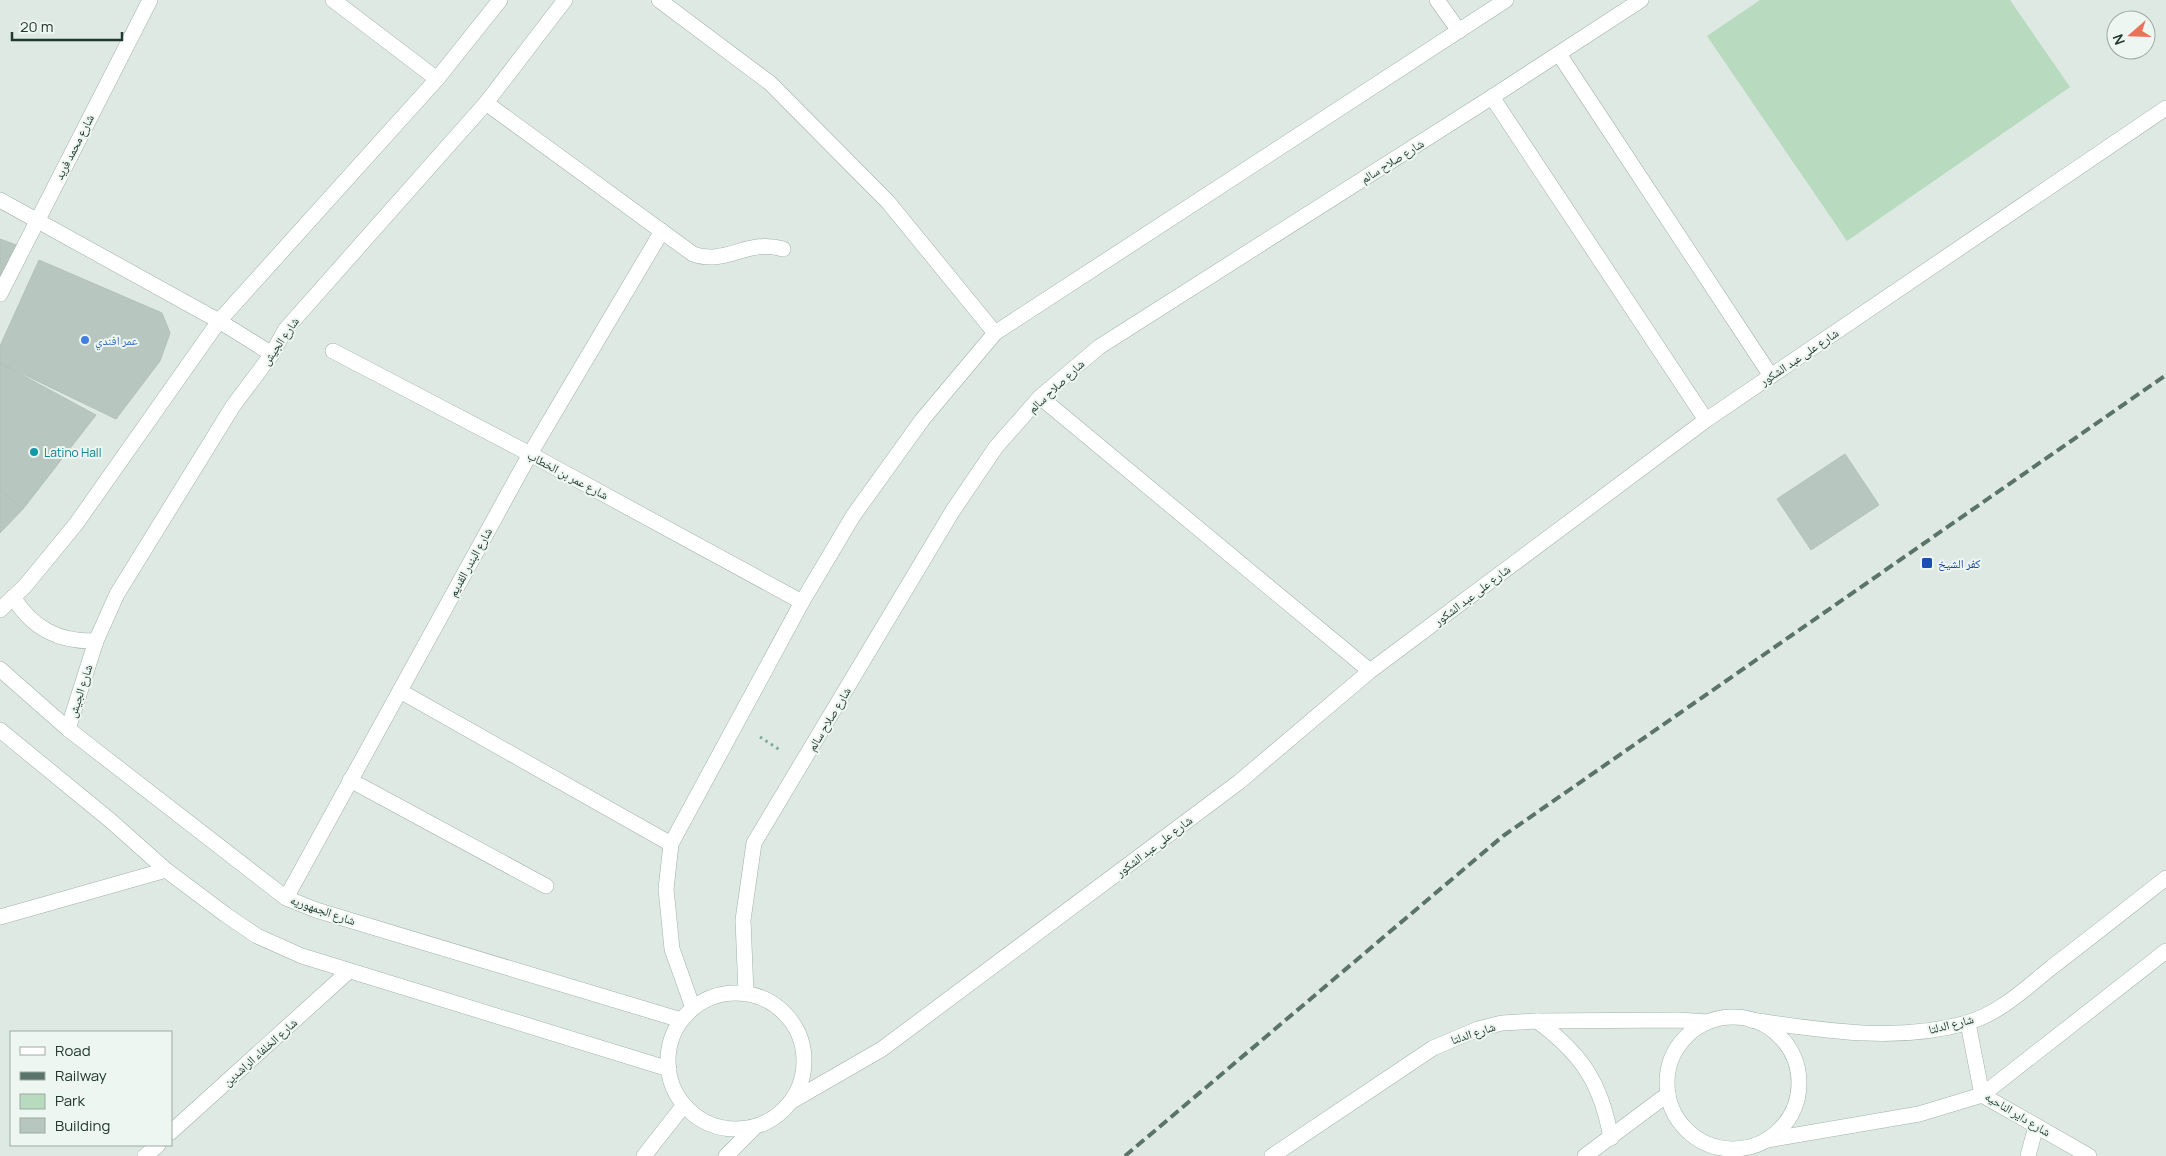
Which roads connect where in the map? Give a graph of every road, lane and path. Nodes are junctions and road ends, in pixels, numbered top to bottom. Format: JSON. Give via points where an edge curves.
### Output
{"nodes":[{"id":1,"x":150,"y":0,"type":"edge"},
{"id":2,"x":333,"y":0,"type":"edge"},
{"id":3,"x":500,"y":0,"type":"edge"},
{"id":4,"x":565,"y":0,"type":"edge"},
{"id":5,"x":659,"y":0,"type":"edge"},
{"id":6,"x":1438,"y":0,"type":"edge"},
{"id":7,"x":1641,"y":0,"type":"edge"},
{"id":8,"x":1498,"y":2,"type":"edge"},
{"id":9,"x":1459,"y":31,"type":"junction"},
{"id":10,"x":1559,"y":54,"type":"junction"},
{"id":11,"x":438,"y":79,"type":"junction"},
{"id":12,"x":1492,"y":97,"type":"junction"},
{"id":13,"x":486,"y":103,"type":"junction"},
{"id":14,"x":2166,"y":108,"type":"edge"},
{"id":15,"x":0,"y":200,"type":"edge"},
{"id":16,"x":36,"y":221,"type":"junction"},
{"id":17,"x":662,"y":231,"type":"junction"},
{"id":18,"x":783,"y":249,"type":"dead end"},
{"id":19,"x":0,"y":294,"type":"edge"},
{"id":20,"x":219,"y":320,"type":"junction"},
{"id":21,"x":995,"y":334,"type":"junction"},
{"id":22,"x":333,"y":352,"type":"dead end"},
{"id":23,"x":272,"y":354,"type":"junction"},
{"id":24,"x":1771,"y":376,"type":"junction"},
{"id":25,"x":1040,"y":397,"type":"junction"},
{"id":26,"x":1706,"y":420,"type":"junction"},
{"id":27,"x":530,"y":454,"type":"junction"},
{"id":28,"x":13,"y":597,"type":"junction"},
{"id":29,"x":802,"y":602,"type":"junction"},
{"id":30,"x":0,"y":610,"type":"edge"},
{"id":31,"x":96,"y":641,"type":"junction"},
{"id":32,"x":0,"y":669,"type":"edge"},
{"id":33,"x":1370,"y":671,"type":"junction"},
{"id":34,"x":400,"y":691,"type":"junction"},
{"id":35,"x":736,"y":723,"type":"junction"},
{"id":36,"x":68,"y":729,"type":"junction"},
{"id":37,"x":0,"y":730,"type":"edge"},
{"id":38,"x":802,"y":763,"type":"junction"},
{"id":39,"x":350,"y":780,"type":"junction"},
{"id":40,"x":671,"y":844,"type":"junction"},
{"id":41,"x":166,"y":870,"type":"junction"},
{"id":42,"x":2166,"y":878,"type":"edge"},
{"id":43,"x":546,"y":886,"type":"dead end"},
{"id":44,"x":286,"y":898,"type":"junction"},
{"id":45,"x":0,"y":917,"type":"edge"},
{"id":46,"x":2166,"y":951,"type":"edge"},
{"id":47,"x":349,"y":971,"type":"junction"},
{"id":48,"x":746,"y":993,"type":"junction"},
{"id":49,"x":694,"y":1008,"type":"junction"},
{"id":50,"x":681,"y":1020,"type":"junction"},
{"id":51,"x":1751,"y":1020,"type":"junction"},
{"id":52,"x":1538,"y":1021,"type":"junction"},
{"id":53,"x":1708,"y":1022,"type":"junction"},
{"id":54,"x":1968,"y":1023,"type":"junction"},
{"id":55,"x":669,"y":1069,"type":"junction"},
{"id":56,"x":1668,"y":1094,"type":"junction"},
{"id":57,"x":1982,"y":1094,"type":"junction"},
{"id":58,"x":792,"y":1101,"type":"junction"},
{"id":59,"x":684,"y":1104,"type":"junction"},
{"id":60,"x":2036,"y":1126,"type":"junction"},
{"id":61,"x":755,"y":1127,"type":"junction"},
{"id":62,"x":172,"y":1131,"type":"edge"},
{"id":63,"x":1611,"y":1138,"type":"junction"},
{"id":64,"x":157,"y":1146,"type":"edge"},
{"id":65,"x":1761,"y":1147,"type":"edge"},
{"id":66,"x":1280,"y":1154,"type":"edge"},
{"id":67,"x":145,"y":1156,"type":"edge"},
{"id":68,"x":644,"y":1156,"type":"edge"},
{"id":69,"x":726,"y":1156,"type":"edge"},
{"id":70,"x":1585,"y":1156,"type":"edge"},
{"id":71,"x":2028,"y":1156,"type":"edge"},
{"id":72,"x":2089,"y":1156,"type":"edge"}],
"edges":[{"from":1,"to":16,"type":"street","name":"شارع محمد فريد"},
{"from":2,"to":11,"type":"street"},
{"from":3,"to":11,"type":"street"},
{"from":4,"to":13,"type":"street","name":"شارع الجيش"},
{"from":5,"to":21,"type":"street","via":[[770,82],[888,202]]},
{"from":6,"to":9,"type":"street"},
{"from":7,"to":10,"type":"street","name":"شارع صلاح سالم"},
{"from":8,"to":9,"type":"street"},
{"from":9,"to":21,"type":"street"},
{"from":10,"to":12,"type":"street","name":"شارع صلاح سالم"},
{"from":10,"to":24,"type":"street"},
{"from":11,"to":20,"type":"street"},
{"from":12,"to":25,"type":"street","name":"شارع صلاح سالم","via":[[1099,347]]},
{"from":12,"to":26,"type":"street"},
{"from":13,"to":17,"type":"street"},
{"from":13,"to":23,"type":"street","name":"شارع الجيش","via":[[285,330]]},
{"from":14,"to":24,"type":"street","name":"شارع على عبد الشكور"},
{"from":15,"to":16,"type":"street"},
{"from":16,"to":19,"type":"street","name":"شارع محمد فريد"},
{"from":16,"to":20,"type":"street"},
{"from":17,"to":18,"type":"street","via":[[693,254],[709,258],[719,258],[754,246],[771,245]]},
{"from":17,"to":27,"type":"street","name":"شارع البندر القديم"},
{"from":20,"to":23,"type":"street"},
{"from":20,"to":28,"type":"street","via":[[76,524]]},
{"from":21,"to":29,"type":"street","via":[[922,420],[853,516]]},
{"from":22,"to":27,"type":"street","name":"شارع عمر بن الخطاب"},
{"from":23,"to":31,"type":"street","name":"شارع الجيش","via":[[233,406],[117,594]]},
{"from":24,"to":26,"type":"street","name":"شارع على عبد الشكور"},
{"from":25,"to":33,"type":"street"},
{"from":25,"to":38,"type":"street","name":"شارع صلاح سالم","via":[[996,447],[952,512]]},
{"from":26,"to":33,"type":"street","name":"شارع على عبد الشكور"},
{"from":27,"to":29,"type":"street","name":"شارع عمر بن الخطاب"},
{"from":27,"to":34,"type":"street","name":"شارع البندر القديم"},
{"from":28,"to":30,"type":"street"},
{"from":28,"to":31,"type":"street","via":[[34,624],[47,632],[71,640]]},
{"from":29,"to":35,"type":"street"},
{"from":31,"to":36,"type":"street","name":"شارع الجيش"},
{"from":32,"to":36,"type":"street","name":"شارع الجمهوريه"},
{"from":33,"to":58,"type":"street","name":"شارع على عبد الشكور","via":[[1239,782],[882,1048]]},
{"from":34,"to":39,"type":"street","name":"شارع البندر القديم"},
{"from":34,"to":40,"type":"street"},
{"from":35,"to":38,"type":"path"},
{"from":35,"to":40,"type":"street"},
{"from":36,"to":44,"type":"street","name":"شارع الجمهوريه"},
{"from":37,"to":41,"type":"street"},
{"from":38,"to":48,"type":"street","name":"شارع صلاح سالم","via":[[754,843],[743,920]]},
{"from":39,"to":43,"type":"street"},
{"from":39,"to":44,"type":"street","name":"شارع البندر القديم"},
{"from":40,"to":49,"type":"street","via":[[666,889],[672,948]]},
{"from":41,"to":45,"type":"street"},
{"from":41,"to":47,"type":"street","via":[[257,936],[302,956]]},
{"from":42,"to":54,"type":"street","name":"شارع الدلتا","via":[[2001,1007]]},
{"from":44,"to":50,"type":"street","name":"شارع الجمهوريه","via":[[316,910]]},
{"from":46,"to":57,"type":"street"},
{"from":47,"to":55,"type":"street"},
{"from":47,"to":62,"type":"street","name":"شارع الخلفاء الراشدين"},
{"from":48,"to":49,"type":"street","via":[[727,993]]},
{"from":48,"to":58,"type":"street","via":[[765,999],[794,1025],[804,1063],[800,1085]]},
{"from":49,"to":50,"type":"street"},
{"from":50,"to":55,"type":"street","via":[[668,1052]]},
{"from":51,"to":53,"type":"street","via":[[1729,1018]]},
{"from":51,"to":54,"type":"street","name":"شارع الدلتا","via":[[1836,1032],[1880,1034],[1926,1031]]},
{"from":51,"to":65,"type":"street","via":[[1769,1028],[1783,1040],[1793,1056],[1798,1075],[1798,1094],[1792,1112],[1782,1128]]},
{"from":52,"to":53,"type":"street","name":"شارع الدلتا"},
{"from":52,"to":63,"type":"street","via":[[1580,1058],[1606,1110]]},
{"from":52,"to":66,"type":"street","name":"شارع الدلتا","via":[[1502,1023],[1478,1029],[1433,1048]]},
{"from":53,"to":56,"type":"street","via":[[1692,1031],[1680,1044],[1667,1077]]},
{"from":54,"to":57,"type":"street","name":"شارع داير الناحيه"},
{"from":55,"to":59,"type":"street","via":[[674,1088]]},
{"from":56,"to":63,"type":"street"},
{"from":56,"to":65,"type":"street","via":[[1674,1112],[1685,1128],[1700,1140],[1717,1147]]},
{"from":57,"to":60,"type":"street","name":"شارع داير الناحيه"},
{"from":57,"to":65,"type":"street","via":[[1919,1114]]},
{"from":58,"to":61,"type":"street","via":[[773,1118]]},
{"from":59,"to":61,"type":"street","via":[[698,1118],[716,1126],[734,1129]]},
{"from":59,"to":68,"type":"street"},
{"from":60,"to":71,"type":"street"},
{"from":60,"to":72,"type":"street","name":"شارع داير الناحيه"},
{"from":61,"to":69,"type":"street"},
{"from":63,"to":70,"type":"street"},
{"from":64,"to":67,"type":"street"}]}
